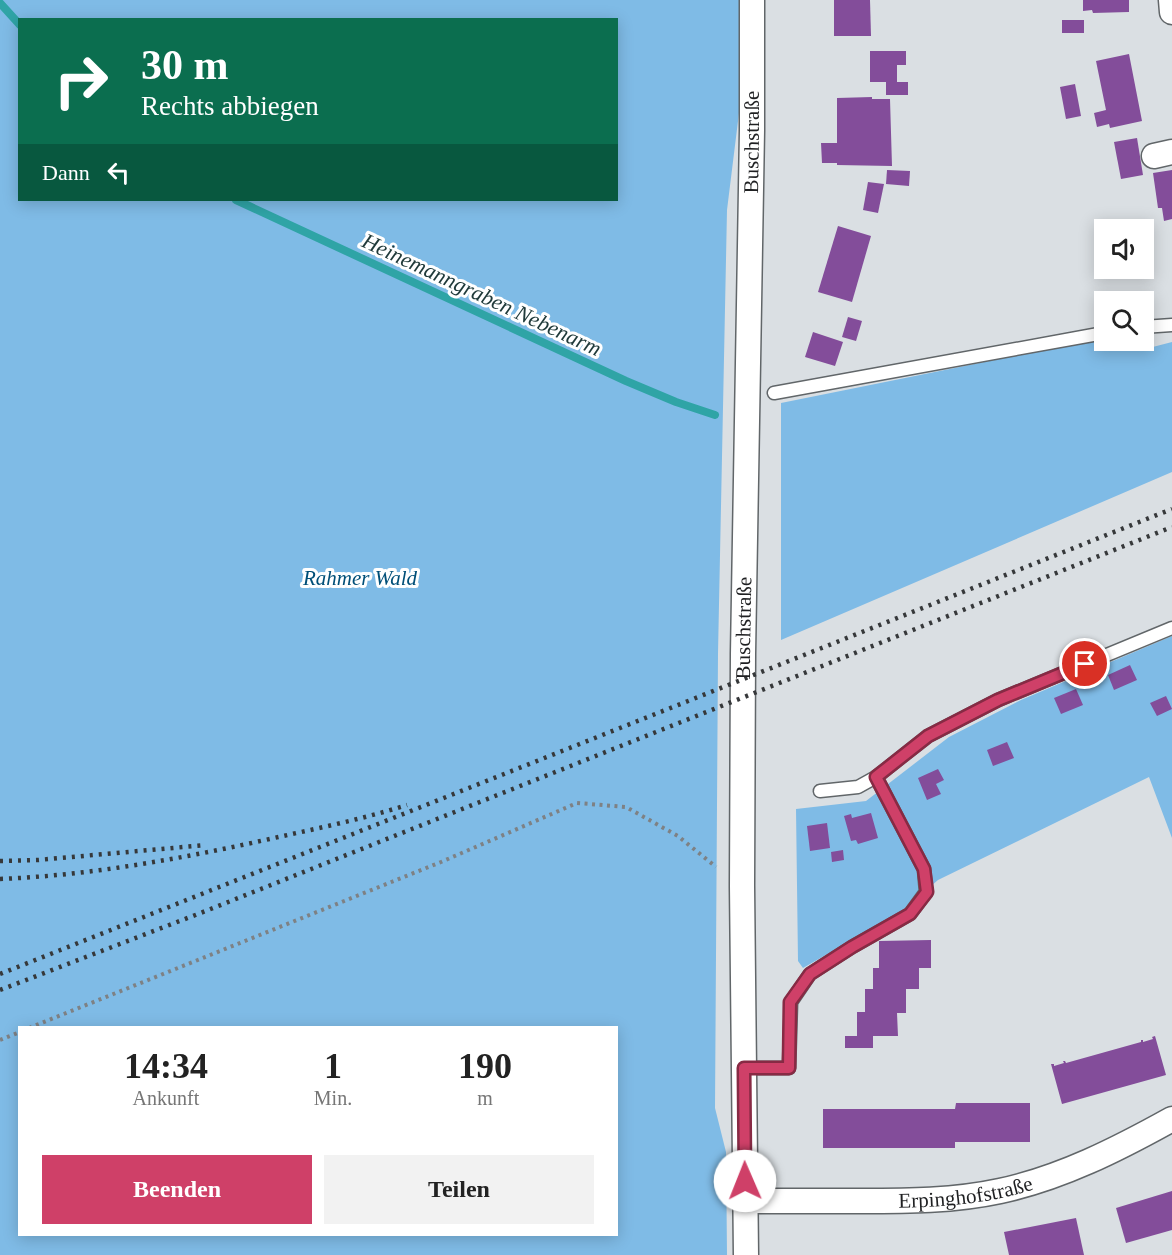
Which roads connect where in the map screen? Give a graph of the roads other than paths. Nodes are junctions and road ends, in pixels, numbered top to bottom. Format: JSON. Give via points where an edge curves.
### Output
{"nodes":[{"id":1,"x":752,"y":0,"type":"edge"},
{"id":2,"x":1171,"y":0,"type":"edge"},
{"id":3,"x":1172,"y":12,"type":"edge"},
{"id":4,"x":1172,"y":325,"type":"edge"},
{"id":5,"x":1154,"y":326,"type":"edge"},
{"id":6,"x":1094,"y":335,"type":"edge"},
{"id":7,"x":774,"y":393,"type":"dead end"},
{"id":8,"x":1172,"y":628,"type":"edge"},
{"id":9,"x":876,"y":777,"type":"junction"},
{"id":10,"x":820,"y":791,"type":"dead end"},
{"id":11,"x":744,"y":1068,"type":"junction"},
{"id":12,"x":1172,"y":1119,"type":"edge"},
{"id":13,"x":746,"y":1201,"type":"junction"},
{"id":14,"x":746,"y":1255,"type":"edge"}],
"edges":[{"from":1,"to":11,"type":"street","name":"Buschstraße","via":[[743,666]]},
{"from":2,"to":3,"type":"street"},
{"from":4,"to":5,"type":"lane"},
{"from":6,"to":7,"type":"lane"},
{"from":8,"to":9,"type":"lane","via":[[998,700],[928,736]]},
{"from":9,"to":10,"type":"lane","via":[[858,787]]},
{"from":9,"to":11,"type":"lane","via":[[924,869],[927,892],[910,914],[810,974],[790,1002],[789,1068]]},
{"from":11,"to":13,"type":"street","name":"Buschstraße"},
{"from":12,"to":13,"type":"street","name":"Erpinghofstraße","via":[[1077,1167],[1001,1191],[931,1200]]},
{"from":13,"to":14,"type":"street","name":"Buschstraße"}]}
